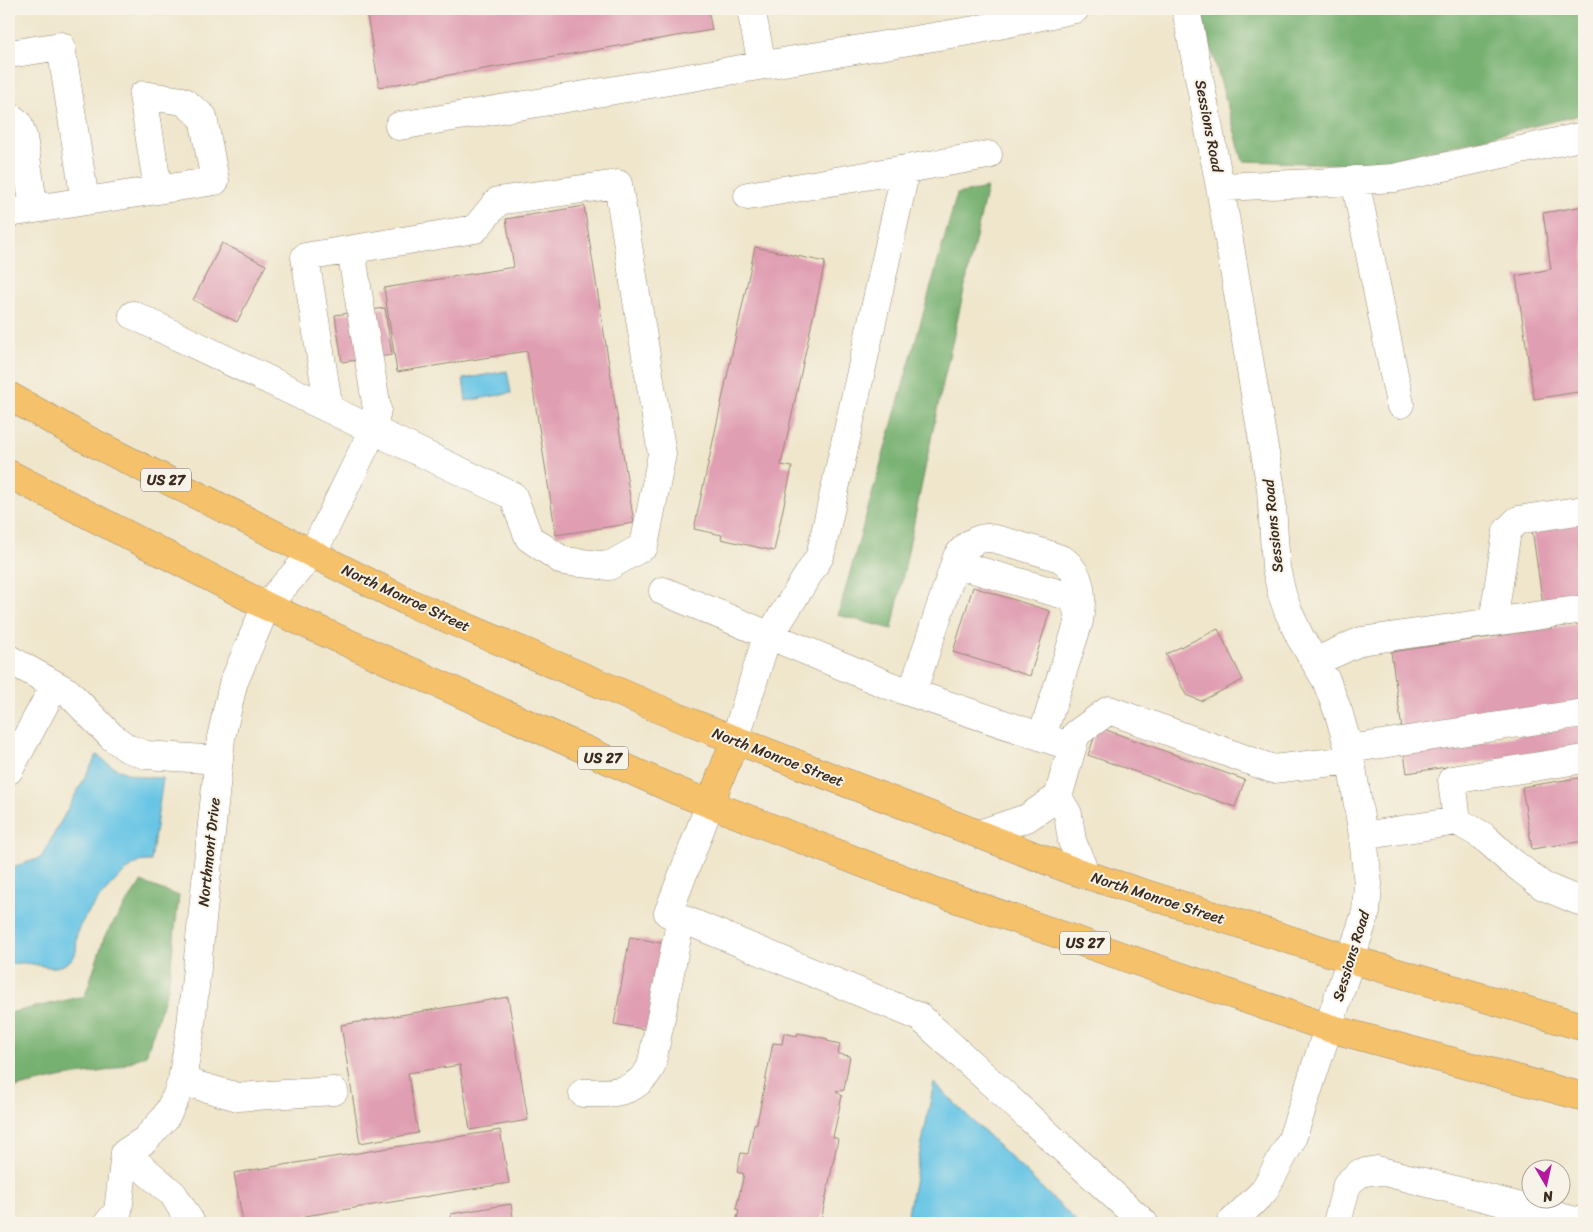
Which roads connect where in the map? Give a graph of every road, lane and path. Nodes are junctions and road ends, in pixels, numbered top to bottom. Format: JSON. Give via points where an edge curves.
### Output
{"nodes":[{"id":1,"x":752,"y":9,"type":"edge"},
{"id":2,"x":1075,"y":9,"type":"edge"},
{"id":3,"x":1186,"y":9,"type":"edge"},
{"id":4,"x":973,"y":19,"type":"edge"},
{"id":5,"x":9,"y":54,"type":"edge"},
{"id":6,"x":762,"y":66,"type":"junction"},
{"id":7,"x":9,"y":116,"type":"edge"},
{"id":8,"x":400,"y":126,"type":"dead end"},
{"id":9,"x":1584,"y":136,"type":"edge"},
{"id":10,"x":988,"y":155,"type":"dead end"},
{"id":11,"x":906,"y":169,"type":"junction"},
{"id":12,"x":1355,"y":180,"type":"junction"},
{"id":13,"x":1220,"y":187,"type":"junction"},
{"id":14,"x":158,"y":190,"type":"dead end"},
{"id":15,"x":748,"y":196,"type":"dead end"},
{"id":16,"x":85,"y":201,"type":"junction"},
{"id":17,"x":21,"y":211,"type":"edge"},
{"id":18,"x":351,"y":250,"type":"junction"},
{"id":19,"x":133,"y":315,"type":"dead end"},
{"id":20,"x":9,"y":396,"type":"edge"},
{"id":21,"x":1400,"y":404,"type":"dead end"},
{"id":22,"x":330,"y":409,"type":"junction"},
{"id":23,"x":372,"y":430,"type":"junction"},
{"id":24,"x":9,"y":474,"type":"edge"},
{"id":25,"x":1584,"y":510,"type":"edge"},
{"id":26,"x":313,"y":553,"type":"junction"},
{"id":27,"x":663,"y":591,"type":"dead end"},
{"id":28,"x":266,"y":606,"type":"junction"},
{"id":29,"x":1584,"y":609,"type":"edge"},
{"id":30,"x":1493,"y":622,"type":"junction"},
{"id":31,"x":769,"y":635,"type":"junction"},
{"id":32,"x":9,"y":659,"type":"edge"},
{"id":33,"x":1315,"y":662,"type":"junction"},
{"id":34,"x":55,"y":684,"type":"junction"},
{"id":35,"x":912,"y":693,"type":"junction"},
{"id":36,"x":1584,"y":713,"type":"edge"},
{"id":37,"x":1042,"y":736,"type":"junction"},
{"id":38,"x":735,"y":740,"type":"junction"},
{"id":39,"x":1072,"y":747,"type":"junction"},
{"id":40,"x":1350,"y":754,"type":"junction"},
{"id":41,"x":1584,"y":759,"type":"edge"},
{"id":42,"x":219,"y":760,"type":"junction"},
{"id":43,"x":9,"y":770,"type":"edge"},
{"id":44,"x":1058,"y":797,"type":"junction"},
{"id":45,"x":710,"y":804,"type":"junction"},
{"id":46,"x":1457,"y":821,"type":"junction"},
{"id":47,"x":979,"y":834,"type":"junction"},
{"id":48,"x":1363,"y":836,"type":"junction"},
{"id":49,"x":1086,"y":875,"type":"junction"},
{"id":50,"x":1584,"y":903,"type":"edge"},
{"id":51,"x":681,"y":918,"type":"junction"},
{"id":52,"x":1350,"y":959,"type":"junction"},
{"id":53,"x":1584,"y":1027,"type":"edge"},
{"id":54,"x":1329,"y":1028,"type":"junction"},
{"id":55,"x":182,"y":1081,"type":"junction"},
{"id":56,"x":334,"y":1091,"type":"dead end"},
{"id":57,"x":583,"y":1093,"type":"dead end"},
{"id":58,"x":1584,"y":1097,"type":"edge"},
{"id":59,"x":125,"y":1153,"type":"junction"},
{"id":60,"x":108,"y":1223,"type":"edge"},
{"id":61,"x":191,"y":1223,"type":"edge"},
{"id":62,"x":1144,"y":1223,"type":"edge"},
{"id":63,"x":1231,"y":1223,"type":"edge"},
{"id":64,"x":1338,"y":1223,"type":"edge"},
{"id":65,"x":1584,"y":1223,"type":"edge"}],
"edges":[{"from":1,"to":6,"type":"street"},
{"from":2,"to":4,"type":"street"},
{"from":3,"to":13,"type":"street","name":"Sessions Road"},
{"from":4,"to":6,"type":"street"},
{"from":5,"to":16,"type":"street","via":[[61,46]]},
{"from":6,"to":8,"type":"street"},
{"from":7,"to":17,"type":"street","via":[[18,123],[23,137]]},
{"from":9,"to":12,"type":"street","via":[[1394,178]]},
{"from":10,"to":11,"type":"street"},
{"from":11,"to":15,"type":"street"},
{"from":11,"to":31,"type":"street","via":[[820,556]]},
{"from":12,"to":13,"type":"street"},
{"from":12,"to":21,"type":"street"},
{"from":13,"to":33,"type":"street","name":"Sessions Road","via":[[1271,489],[1278,577],[1288,610]]},
{"from":14,"to":16,"type":"street"},
{"from":16,"to":17,"type":"street"},
{"from":18,"to":22,"type":"street","via":[[305,257]]},
{"from":18,"to":23,"type":"street","name":"Northmont Drive","via":[[377,409]]},
{"from":18,"to":23,"type":"street","via":[[475,229],[498,202],[618,184],[662,454],[644,546],[609,566],[563,561],[528,538],[513,496]]},
{"from":19,"to":22,"type":"street"},
{"from":20,"to":26,"type":"highway","name":"North Monroe Street","number":"US 27","via":[[80,436]]},
{"from":22,"to":23,"type":"street"},
{"from":23,"to":26,"type":"street","name":"Northmont Drive"},
{"from":24,"to":28,"type":"highway","number":"US 27"},
{"from":25,"to":30,"type":"street","via":[[1518,520],[1507,531]]},
{"from":26,"to":28,"type":"street","name":"Northmont Drive"},
{"from":26,"to":38,"type":"highway","name":"North Monroe Street","number":"US 27","via":[[410,603]]},
{"from":27,"to":31,"type":"street"},
{"from":28,"to":42,"type":"street","name":"Northmont Drive","via":[[232,684]]},
{"from":28,"to":45,"type":"highway","number":"US 27"},
{"from":29,"to":30,"type":"street"},
{"from":30,"to":33,"type":"street","via":[[1362,641]]},
{"from":31,"to":35,"type":"street"},
{"from":31,"to":38,"type":"street"},
{"from":32,"to":34,"type":"street"},
{"from":33,"to":40,"type":"street","name":"Sessions Road","via":[[1340,714]]},
{"from":34,"to":42,"type":"street","via":[[68,692],[128,748],[146,754]]},
{"from":34,"to":43,"type":"street"},
{"from":35,"to":37,"type":"street"},
{"from":35,"to":37,"type":"street","via":[[954,564],[1068,596],[1076,604],[1079,621]]},
{"from":36,"to":40,"type":"street"},
{"from":37,"to":39,"type":"street"},
{"from":38,"to":45,"type":"highway"},
{"from":38,"to":47,"type":"highway","name":"North Monroe Street","number":"US 27"},
{"from":39,"to":40,"type":"street","via":[[1076,734],[1109,710],[1273,769]]},
{"from":39,"to":44,"type":"street"},
{"from":40,"to":48,"type":"street","name":"Sessions Road"},
{"from":41,"to":46,"type":"street","via":[[1452,780]]},
{"from":42,"to":55,"type":"street","name":"Northmont Drive","via":[[191,1025]]},
{"from":44,"to":47,"type":"street","via":[[1027,818]]},
{"from":44,"to":49,"type":"street","via":[[1068,814],[1072,841]]},
{"from":45,"to":51,"type":"street","via":[[668,913]]},
{"from":45,"to":54,"type":"highway","number":"US 27","via":[[934,891]]},
{"from":46,"to":48,"type":"street"},
{"from":46,"to":50,"type":"street","via":[[1483,836],[1542,886]]},
{"from":47,"to":49,"type":"highway","name":"North Monroe Street","number":"US 27"},
{"from":48,"to":52,"type":"street","name":"Sessions Road","via":[[1368,884],[1366,912]]},
{"from":49,"to":52,"type":"highway","name":"North Monroe Street","number":"US 27"},
{"from":51,"to":57,"type":"street","via":[[651,1067],[633,1087],[612,1093]]},
{"from":51,"to":62,"type":"street","via":[[920,1017]]},
{"from":52,"to":53,"type":"highway","name":"North Monroe Street","number":"US 27"},
{"from":52,"to":54,"type":"street","name":"Sessions Road"},
{"from":54,"to":58,"type":"highway","number":"US 27"},
{"from":54,"to":63,"type":"street","name":"Sessions Road","via":[[1292,1139],[1264,1191]]},
{"from":55,"to":56,"type":"street","via":[[238,1097]]},
{"from":55,"to":59,"type":"street","name":"Northmont Drive","via":[[165,1118],[145,1140]]},
{"from":59,"to":60,"type":"street","via":[[118,1211]]},
{"from":59,"to":61,"type":"street","via":[[173,1194]]},
{"from":64,"to":65,"type":"street","via":[[1347,1184],[1360,1174],[1377,1170]]}]}
